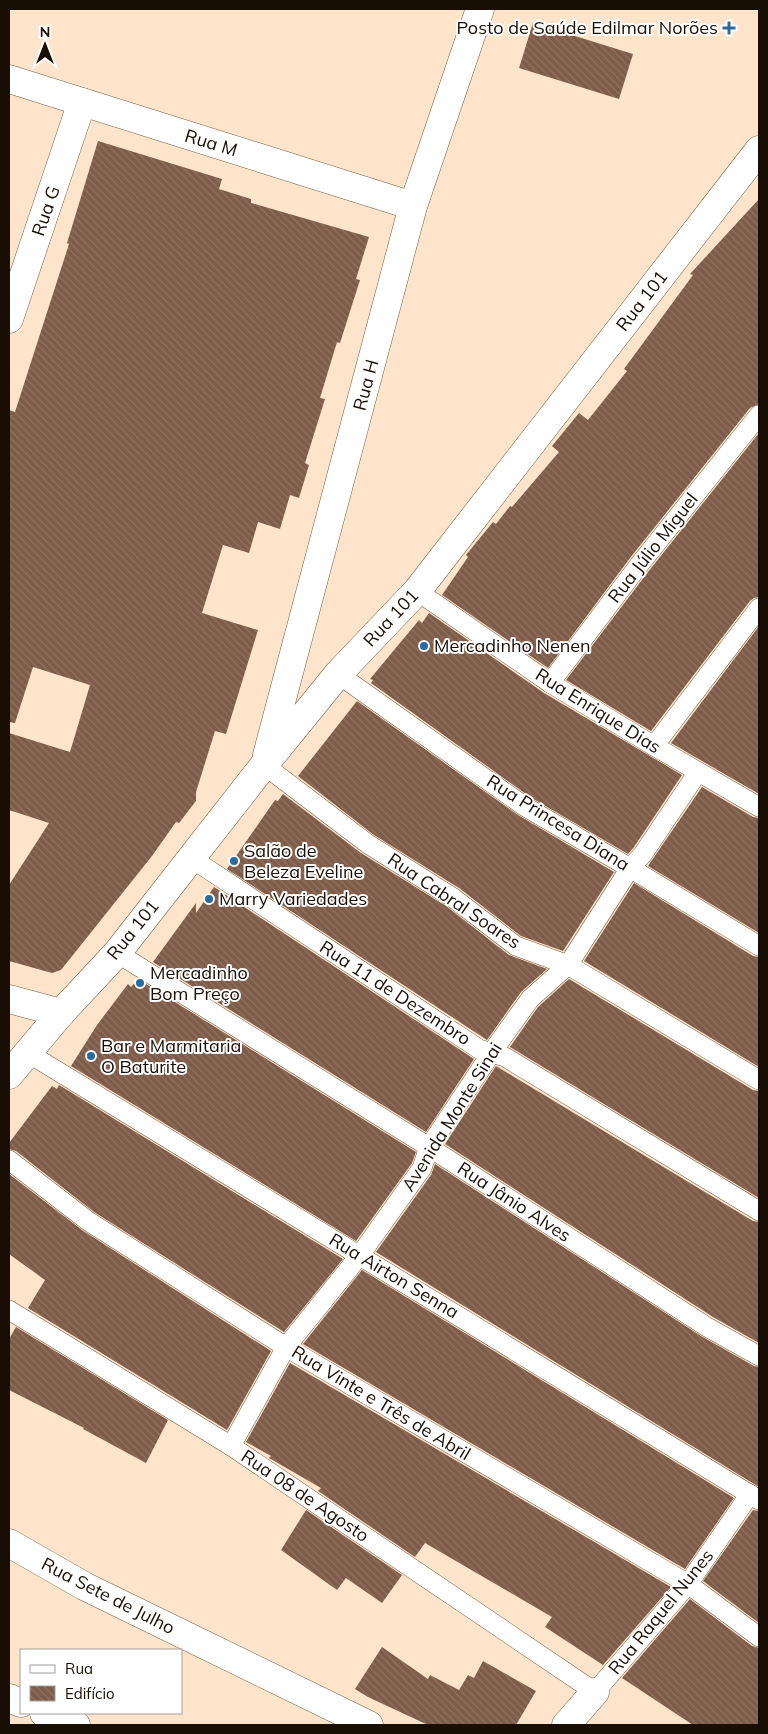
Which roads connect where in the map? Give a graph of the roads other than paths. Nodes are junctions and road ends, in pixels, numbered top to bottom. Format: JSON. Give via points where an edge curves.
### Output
{"nodes":[{"id":1,"x":480,"y":9,"type":"edge"},
{"id":2,"x":9,"y":79,"type":"edge"},
{"id":3,"x":82,"y":102,"type":"junction"},
{"id":4,"x":759,"y":150,"type":"edge"},
{"id":5,"x":414,"y":206,"type":"junction"},
{"id":6,"x":9,"y":319,"type":"edge"},
{"id":7,"x":759,"y":415,"type":"edge"},
{"id":8,"x":417,"y":590,"type":"junction"},
{"id":9,"x":759,"y":608,"type":"edge"},
{"id":10,"x":338,"y":674,"type":"junction"},
{"id":11,"x":550,"y":683,"type":"junction"},
{"id":12,"x":654,"y":746,"type":"junction"},
{"id":13,"x":264,"y":765,"type":"junction"},
{"id":14,"x":698,"y":772,"type":"junction"},
{"id":15,"x":757,"y":801,"type":"edge"},
{"id":16,"x":191,"y":858,"type":"junction"},
{"id":17,"x":630,"y":868,"type":"junction"},
{"id":18,"x":759,"y":946,"type":"edge"},
{"id":19,"x":117,"y":952,"type":"junction"},
{"id":20,"x":568,"y":965,"type":"junction"},
{"id":21,"x":9,"y":999,"type":"edge"},
{"id":22,"x":61,"y":1013,"type":"junction"},
{"id":23,"x":28,"y":1052,"type":"junction"},
{"id":24,"x":492,"y":1052,"type":"junction"},
{"id":25,"x":9,"y":1075,"type":"edge"},
{"id":26,"x":759,"y":1080,"type":"edge"},
{"id":27,"x":429,"y":1147,"type":"junction"},
{"id":28,"x":9,"y":1160,"type":"edge"},
{"id":29,"x":759,"y":1211,"type":"edge"},
{"id":30,"x":360,"y":1255,"type":"junction"},
{"id":31,"x":9,"y":1310,"type":"edge"},
{"id":32,"x":286,"y":1347,"type":"junction"},
{"id":33,"x":759,"y":1356,"type":"edge"},
{"id":34,"x":231,"y":1446,"type":"junction"},
{"id":35,"x":755,"y":1497,"type":"edge"},
{"id":36,"x":9,"y":1543,"type":"edge"},
{"id":37,"x":688,"y":1584,"type":"junction"},
{"id":38,"x":759,"y":1636,"type":"edge"},
{"id":39,"x":595,"y":1692,"type":"junction"},
{"id":40,"x":47,"y":1714,"type":"edge"},
{"id":41,"x":76,"y":1725,"type":"edge"},
{"id":42,"x":369,"y":1725,"type":"edge"},
{"id":43,"x":566,"y":1725,"type":"edge"}],
"edges":[{"from":1,"to":5,"type":"street","name":"Rua H"},
{"from":2,"to":3,"type":"street","name":"Rua M"},
{"from":3,"to":5,"type":"street","name":"Rua M"},
{"from":3,"to":6,"type":"street","name":"Rua G"},
{"from":4,"to":8,"type":"street","name":"Rua 101"},
{"from":5,"to":13,"type":"street","name":"Rua H"},
{"from":7,"to":11,"type":"lane","name":"Rua Júlio Miguel","via":[[638,565]]},
{"from":8,"to":10,"type":"street","name":"Rua 101"},
{"from":8,"to":11,"type":"lane","name":"Rua Enrique Dias"},
{"from":9,"to":12,"type":"lane"},
{"from":10,"to":13,"type":"street","name":"Rua 101"},
{"from":10,"to":17,"type":"lane","name":"Rua Princesa Diana","via":[[524,806]]},
{"from":11,"to":12,"type":"lane","name":"Rua Enrique Dias"},
{"from":12,"to":14,"type":"lane","name":"Rua Enrique Dias"},
{"from":13,"to":16,"type":"street","name":"Rua 101"},
{"from":13,"to":20,"type":"lane","name":"Rua Cabral Soares","via":[[368,844],[452,898],[516,946]]},
{"from":14,"to":15,"type":"lane","name":"Rua Enrique Dias"},
{"from":14,"to":17,"type":"lane","name":"Avenida Monte Sinai","via":[[643,854]]},
{"from":16,"to":19,"type":"street","name":"Rua 101"},
{"from":16,"to":24,"type":"lane","name":"Rua 11 de Dezembro","via":[[479,1049]]},
{"from":17,"to":18,"type":"lane","name":"Rua Princesa Diana"},
{"from":17,"to":20,"type":"lane","name":"Avenida Monte Sinai"},
{"from":19,"to":22,"type":"street","name":"Rua 101"},
{"from":19,"to":27,"type":"lane","name":"Rua Jânio Alves"},
{"from":20,"to":24,"type":"lane","name":"Avenida Monte Sinai","via":[[530,999]]},
{"from":20,"to":26,"type":"lane","name":"Rua Cabral Soares"},
{"from":21,"to":22,"type":"street"},
{"from":22,"to":23,"type":"street","name":"Rua 101"},
{"from":23,"to":25,"type":"street","name":"Rua 101"},
{"from":23,"to":30,"type":"lane","name":"Rua Airton Senna"},
{"from":24,"to":27,"type":"lane","name":"Avenida Monte Sinai"},
{"from":24,"to":29,"type":"lane","name":"Rua 11 de Dezembro"},
{"from":27,"to":30,"type":"lane","name":"Avenida Monte Sinai","via":[[422,1168]]},
{"from":27,"to":33,"type":"lane","name":"Rua Jânio Alves","via":[[707,1327]]},
{"from":28,"to":32,"type":"lane","name":"Rua Vinte e Três de Abril","via":[[88,1221]]},
{"from":30,"to":32,"type":"lane","name":"Avenida Monte Sinai"},
{"from":30,"to":35,"type":"lane","name":"Rua Airton Senna"},
{"from":31,"to":34,"type":"lane","name":"Rua 08 de Agosto"},
{"from":32,"to":34,"type":"lane","name":"Avenida Monte Sinai"},
{"from":32,"to":37,"type":"lane","name":"Rua Vinte e Três de Abril"},
{"from":34,"to":39,"type":"lane","name":"Rua 08 de Agosto"},
{"from":35,"to":37,"type":"lane","name":"Rua Raquel Nunes"},
{"from":36,"to":42,"type":"street","name":"Rua Sete de Julho","via":[[84,1586]]},
{"from":37,"to":38,"type":"lane","name":"Rua Vinte e Três de Abril"},
{"from":37,"to":39,"type":"lane","name":"Rua Raquel Nunes"},
{"from":39,"to":43,"type":"street","name":"Rua Raquel Nunes"},
{"from":40,"to":41,"type":"street"}]}
